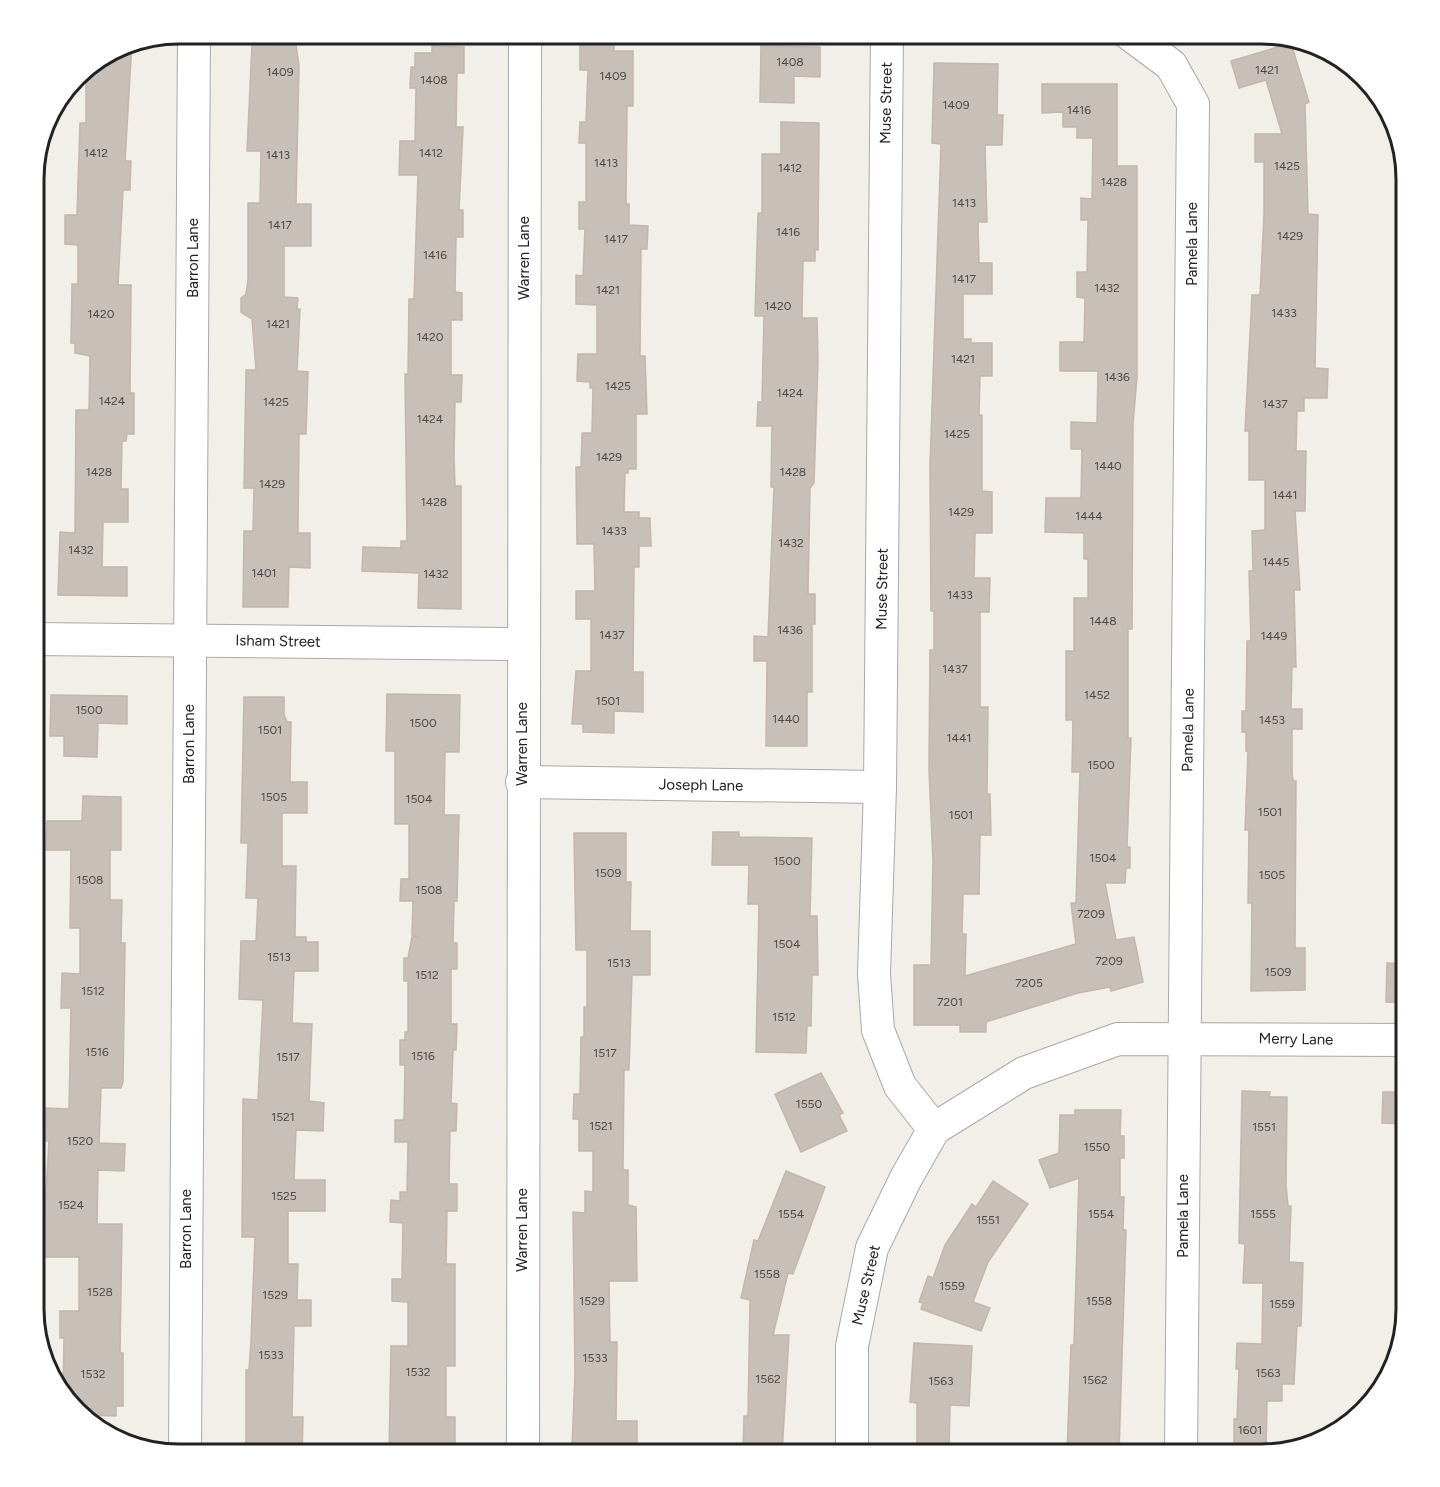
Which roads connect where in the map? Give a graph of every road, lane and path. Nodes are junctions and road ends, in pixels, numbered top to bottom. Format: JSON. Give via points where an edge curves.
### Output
{"nodes":[{"id":1,"x":194,"y":44,"type":"edge"},
{"id":2,"x":525,"y":44,"type":"edge"},
{"id":3,"x":887,"y":44,"type":"edge"},
{"id":4,"x":1143,"y":44,"type":"edge"},
{"id":5,"x":44,"y":639,"type":"edge"},
{"id":6,"x":190,"y":641,"type":"junction"},
{"id":7,"x":522,"y":644,"type":"junction"},
{"id":8,"x":522,"y":782,"type":"junction"},
{"id":9,"x":880,"y":787,"type":"junction"},
{"id":10,"x":1185,"y":1038,"type":"junction"},
{"id":11,"x":1396,"y":1040,"type":"edge"},
{"id":12,"x":934,"y":1129,"type":"junction"},
{"id":13,"x":185,"y":1444,"type":"edge"},
{"id":14,"x":523,"y":1444,"type":"edge"},
{"id":15,"x":852,"y":1444,"type":"edge"},
{"id":16,"x":1181,"y":1444,"type":"edge"}],
"edges":[{"from":1,"to":6,"type":"street","name":"Barron Lane"},
{"from":2,"to":7,"type":"street","name":"Warren Lane"},
{"from":3,"to":9,"type":"street","name":"Muse Street"},
{"from":4,"to":10,"type":"street","name":"Pamela Lane","via":[[1171,65],[1193,104]]},
{"from":5,"to":6,"type":"street","name":"Isham Street"},
{"from":6,"to":7,"type":"street","name":"Isham Street"},
{"from":6,"to":13,"type":"street","name":"Barron Lane"},
{"from":7,"to":8,"type":"street","name":"Warren Lane"},
{"from":8,"to":9,"type":"street","name":"Joseph Lane"},
{"from":8,"to":14,"type":"street","name":"Warren Lane"},
{"from":9,"to":12,"type":"street","name":"Muse Street","via":[[874,974],[878,1030],[900,1086]]},
{"from":10,"to":11,"type":"street","name":"Merry Lane"},
{"from":10,"to":12,"type":"street","name":"Muse Street","via":[[1118,1039],[1024,1073]]},
{"from":10,"to":16,"type":"street","name":"Pamela Lane"},
{"from":12,"to":15,"type":"street","name":"Muse Street","via":[[873,1248],[852,1346]]}]}
